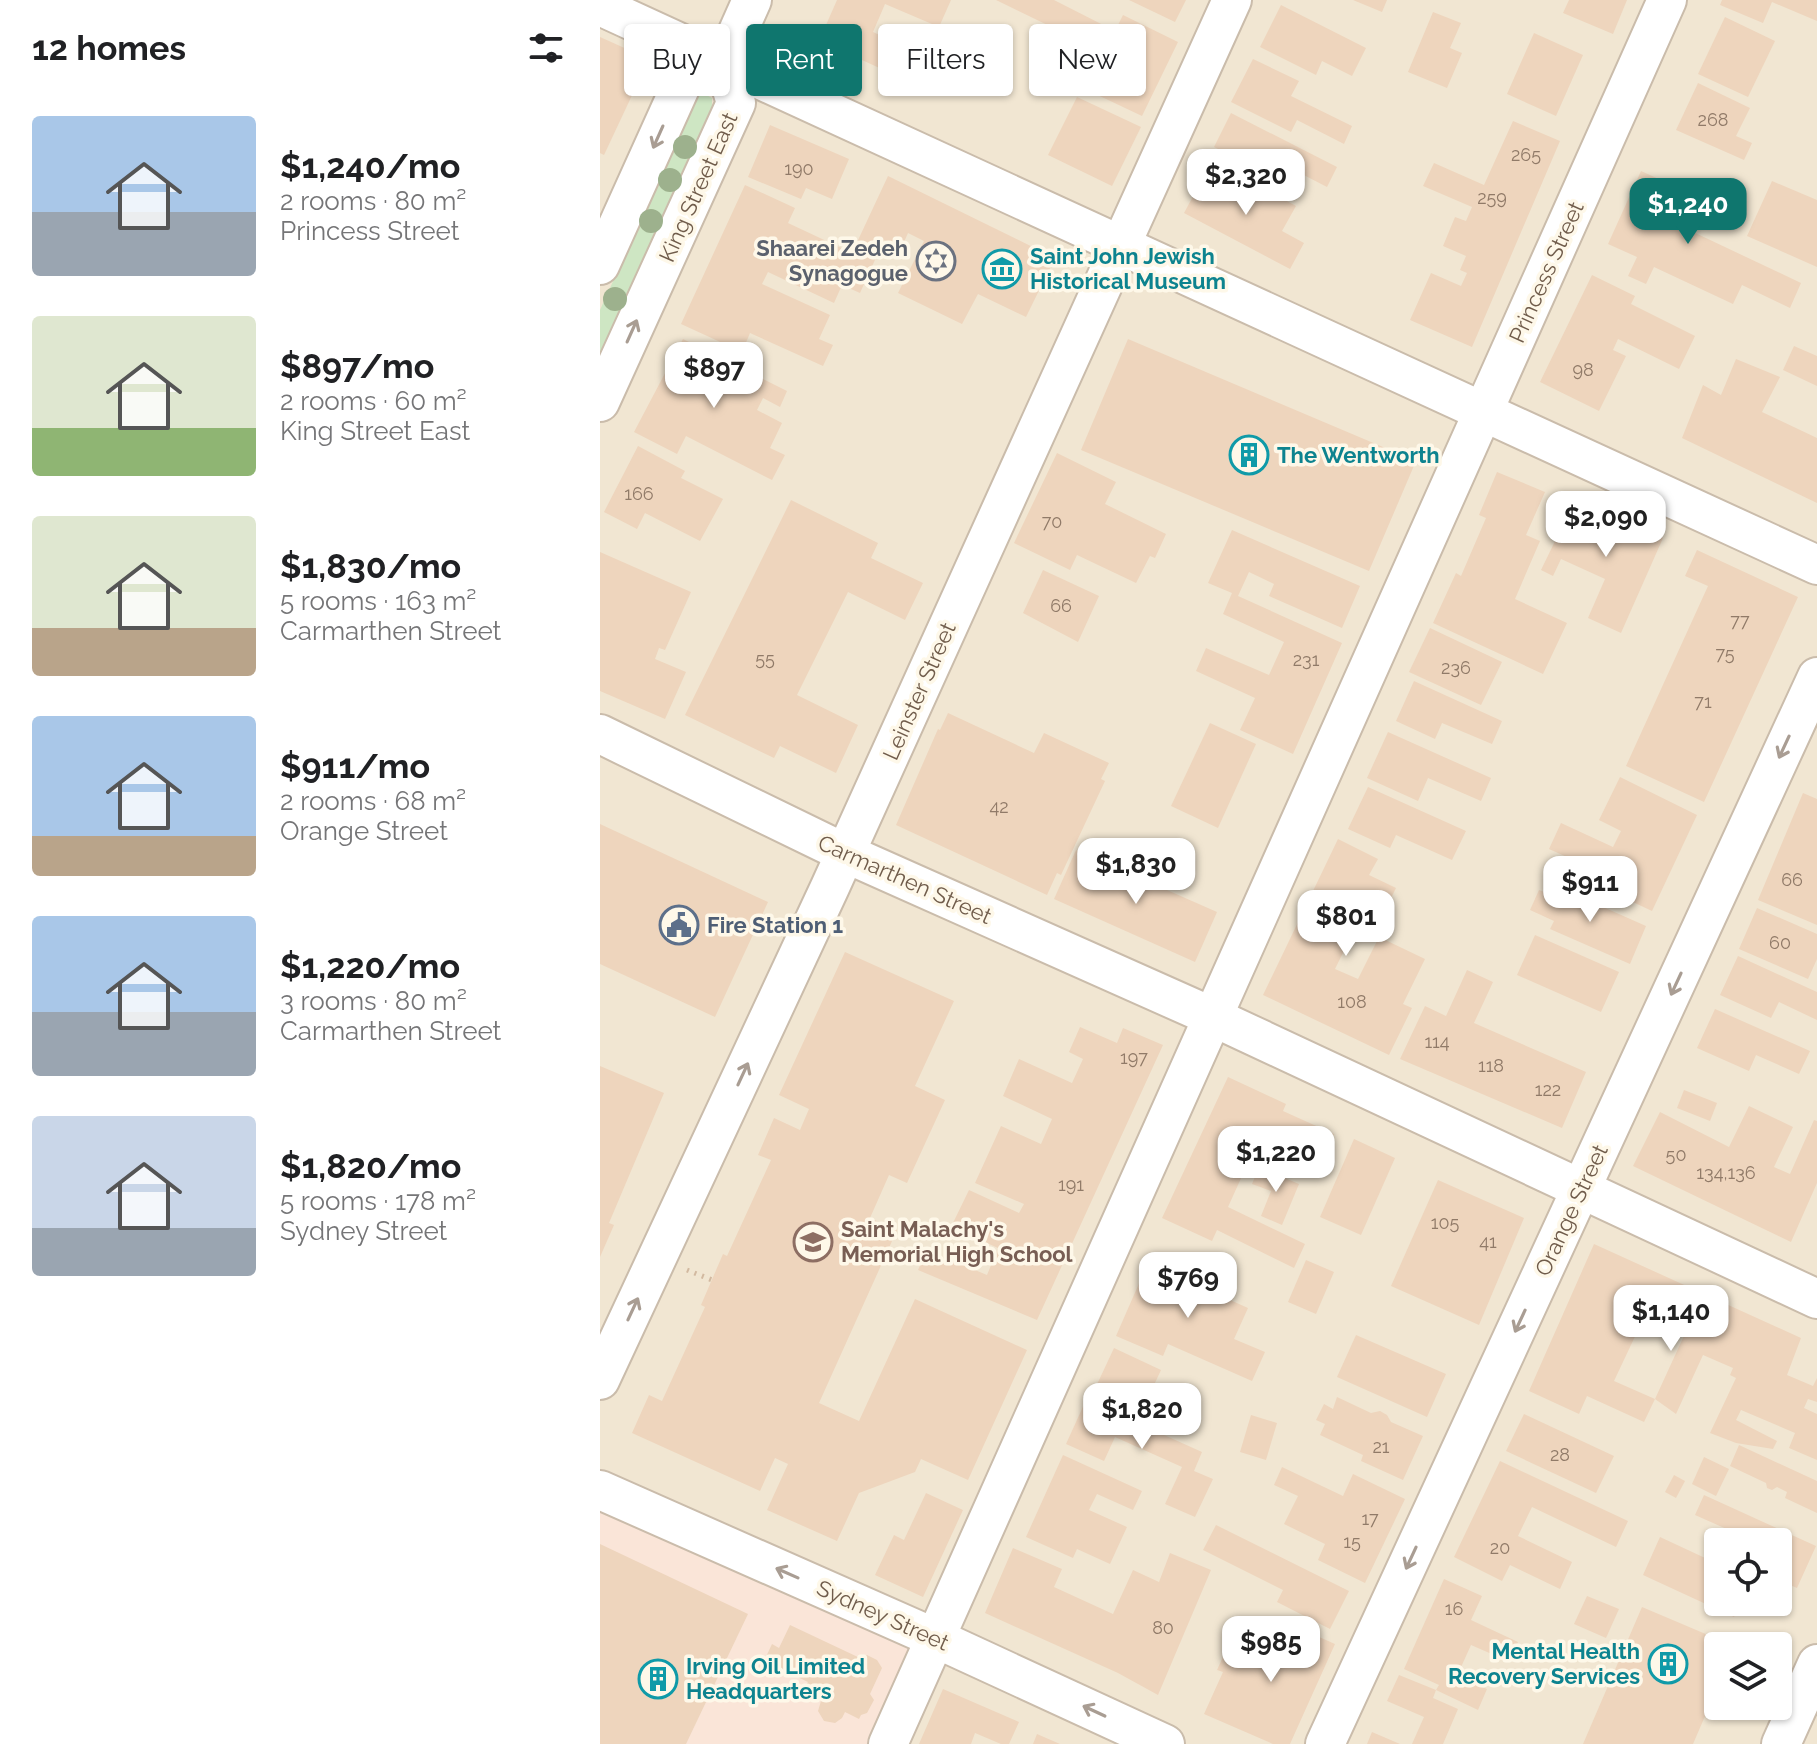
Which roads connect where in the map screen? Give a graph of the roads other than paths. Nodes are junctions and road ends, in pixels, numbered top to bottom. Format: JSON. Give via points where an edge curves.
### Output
{"nodes":[{"id":1,"x":752,"y":0,"type":"edge"},
{"id":2,"x":1232,"y":0,"type":"edge"},
{"id":3,"x":1667,"y":0,"type":"edge"},
{"id":4,"x":600,"y":6,"type":"edge"},
{"id":5,"x":639,"y":24,"type":"edge"},
{"id":6,"x":730,"y":50,"type":"edge"},
{"id":7,"x":730,"y":66,"type":"edge"},
{"id":8,"x":730,"y":83,"type":"edge"},
{"id":9,"x":676,"y":96,"type":"edge"},
{"id":10,"x":1121,"y":245,"type":"junction"},
{"id":11,"x":600,"y":265,"type":"edge"},
{"id":12,"x":600,"y":402,"type":"edge"},
{"id":13,"x":1483,"y":412,"type":"junction"},
{"id":14,"x":1817,"y":565,"type":"edge"},
{"id":15,"x":1817,"y":677,"type":"edge"},
{"id":16,"x":600,"y":734,"type":"edge"},
{"id":17,"x":845,"y":853,"type":"junction"},
{"id":18,"x":1213,"y":1017,"type":"junction"},
{"id":19,"x":1581,"y":1189,"type":"junction"},
{"id":20,"x":1817,"y":1299,"type":"edge"},
{"id":21,"x":600,"y":1380,"type":"edge"},
{"id":22,"x":600,"y":1490,"type":"edge"},
{"id":23,"x":935,"y":1638,"type":"junction"},
{"id":24,"x":1817,"y":1664,"type":"edge"},
{"id":25,"x":888,"y":1744,"type":"edge"},
{"id":26,"x":1165,"y":1744,"type":"edge"},
{"id":27,"x":1325,"y":1744,"type":"edge"},
{"id":28,"x":1781,"y":1744,"type":"edge"}],
"edges":[{"from":1,"to":6,"type":"street"},
{"from":2,"to":10,"type":"street","name":"Leinster Street"},
{"from":3,"to":13,"type":"street","name":"Princess Street"},
{"from":4,"to":5,"type":"street"},
{"from":7,"to":10,"type":"street"},
{"from":12,"to":8,"type":"street","name":"King Street East","one_way":true,"via":[[736,103]]},
{"from":9,"to":11,"type":"street","one_way":true},
{"from":10,"to":13,"type":"street"},
{"from":10,"to":17,"type":"street","name":"Leinster Street"},
{"from":13,"to":14,"type":"street"},
{"from":13,"to":18,"type":"street","name":"Princess Street"},
{"from":15,"to":19,"type":"street","name":"Orange Street","one_way":true},
{"from":16,"to":17,"type":"street","name":"Carmarthen Street"},
{"from":17,"to":18,"type":"street","name":"Carmarthen Street"},
{"from":21,"to":17,"type":"street","name":"Leinster Street","one_way":true},
{"from":18,"to":19,"type":"street","name":"Carmarthen Street"},
{"from":18,"to":23,"type":"street","name":"Princess Street"},
{"from":19,"to":20,"type":"street","name":"Carmarthen Street"},
{"from":19,"to":27,"type":"street","name":"Orange Street","one_way":true},
{"from":23,"to":22,"type":"street","name":"Sydney Street","one_way":true},
{"from":23,"to":25,"type":"street","name":"Princess Street"},
{"from":26,"to":23,"type":"street","name":"Sydney Street","one_way":true},
{"from":24,"to":28,"type":"street"}]}
